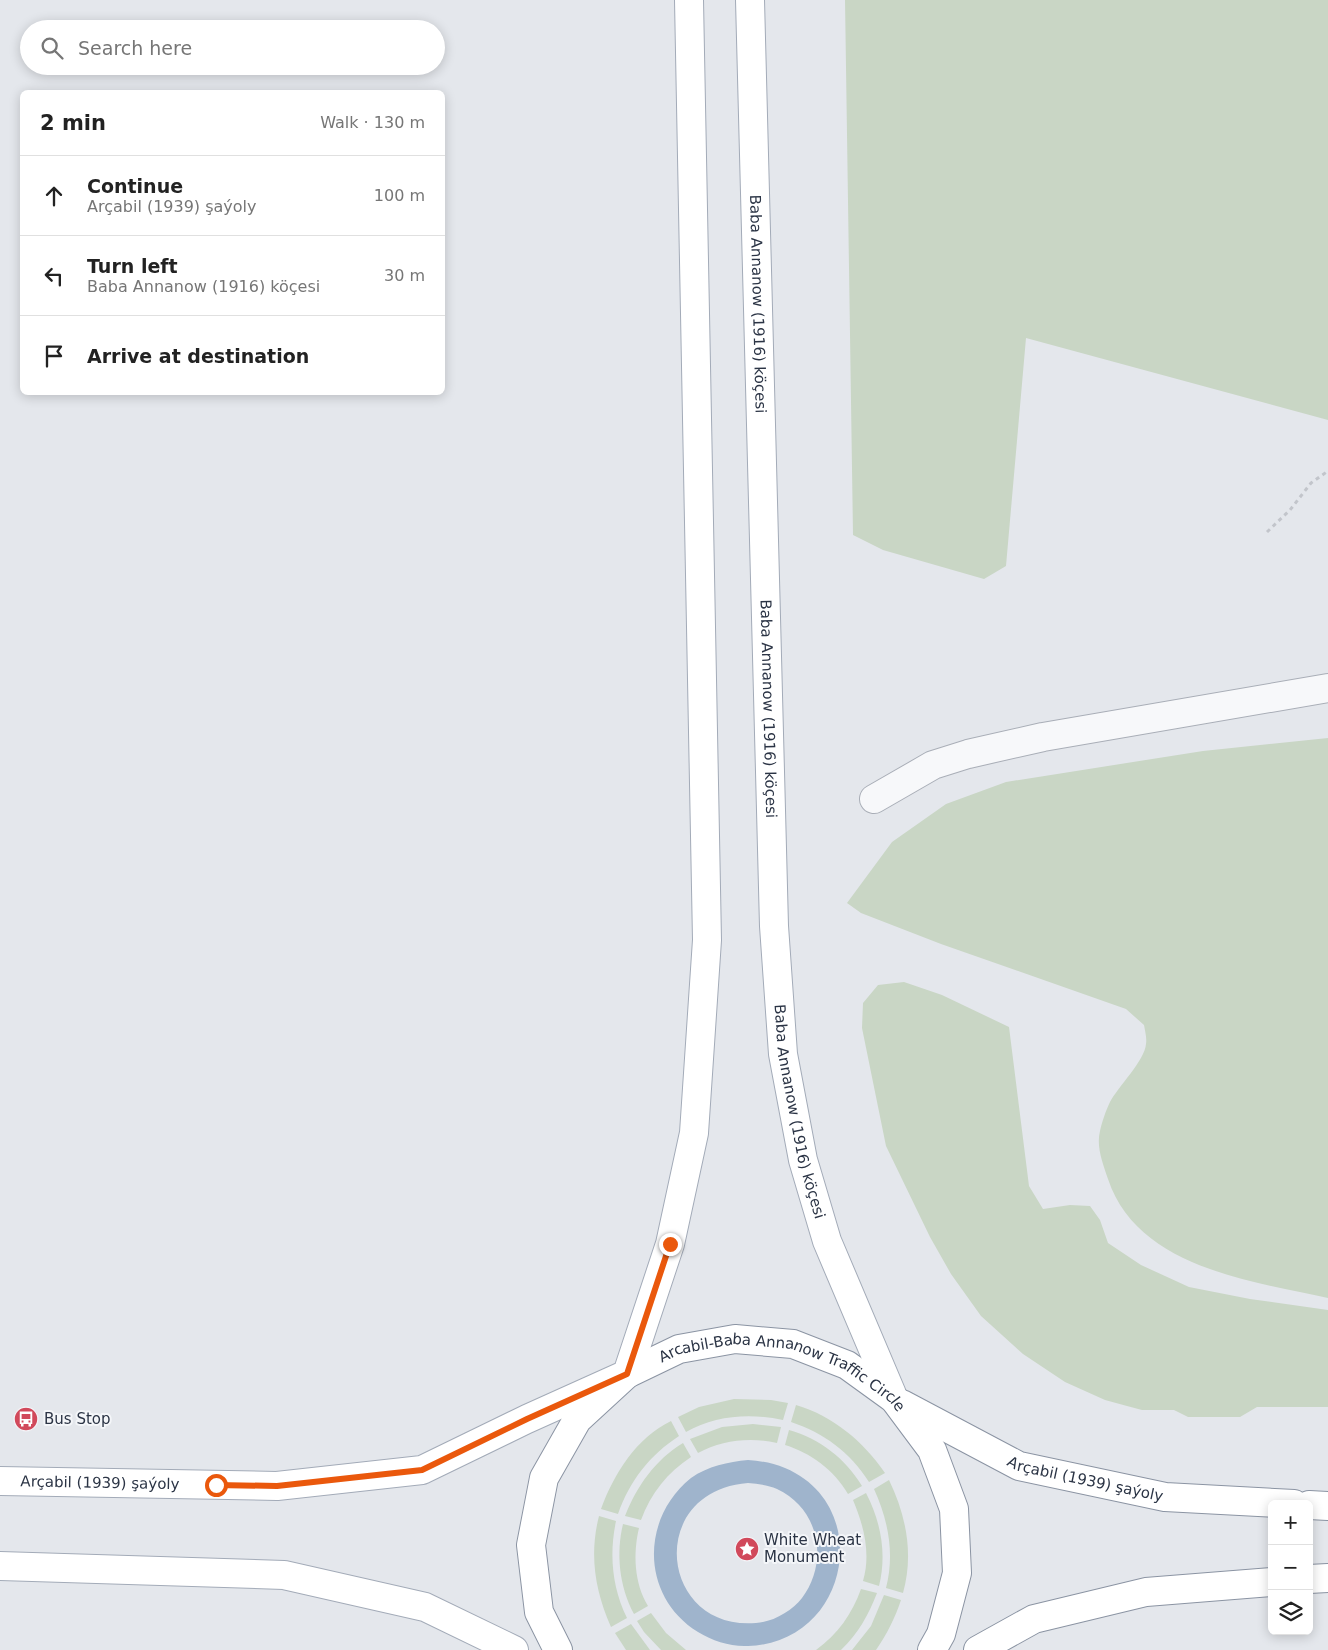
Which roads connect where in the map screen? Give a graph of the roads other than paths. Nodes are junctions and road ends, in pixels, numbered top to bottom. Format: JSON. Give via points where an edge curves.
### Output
{"nodes":[{"id":1,"x":689,"y":0,"type":"edge"},
{"id":2,"x":750,"y":0,"type":"edge"},
{"id":3,"x":1328,"y":688,"type":"edge"},
{"id":4,"x":874,"y":799,"type":"dead end"},
{"id":5,"x":627,"y":1374,"type":"junction"},
{"id":6,"x":894,"y":1399,"type":"junction"},
{"id":7,"x":0,"y":1481,"type":"edge"},
{"id":8,"x":1268,"y":1503,"type":"edge"},
{"id":9,"x":1313,"y":1504,"type":"edge"},
{"id":10,"x":1328,"y":1506,"type":"edge"},
{"id":11,"x":0,"y":1566,"type":"edge"},
{"id":12,"x":1328,"y":1578,"type":"edge"},
{"id":13,"x":1313,"y":1579,"type":"edge"},
{"id":14,"x":1268,"y":1582,"type":"edge"},
{"id":15,"x":514,"y":1650,"type":"edge"},
{"id":16,"x":558,"y":1650,"type":"edge"},
{"id":17,"x":932,"y":1650,"type":"edge"},
{"id":18,"x":978,"y":1650,"type":"edge"}],
"edges":[{"from":1,"to":5,"type":"main road","via":[[707,940],[694,1133],[670,1244]]},
{"from":2,"to":6,"type":"main road","name":"Baba Annanow (1916) köçesi","via":[[774,926],[783,1054],[803,1160],[827,1241]]},
{"from":3,"to":4,"type":"lane","via":[[1043,737],[968,754],[933,765]]},
{"from":5,"to":6,"type":"main road","name":"Arcabil-Baba Annanow Traffic Circle","via":[[688,1347],[736,1339],[793,1344],[847,1365]]},
{"from":5,"to":7,"type":"main road","name":"Arçabil (1939) şaýoly","via":[[422,1470],[277,1486]]},
{"from":5,"to":16,"type":"main road","name":"Arcabil-Baba Annanow Traffic Circle","via":[[577,1420],[544,1478],[531,1545],[540,1612]]},
{"from":6,"to":8,"type":"main road","name":"Arçabil (1939) şaýoly","via":[[1019,1466],[1165,1497]]},
{"from":6,"to":17,"type":"main road","name":"Arcabil-Baba Annanow Traffic Circle","via":[[932,1450],[954,1509],[957,1572],[942,1634]]},
{"from":9,"to":10,"type":"main road"},
{"from":11,"to":15,"type":"main road","via":[[284,1575],[425,1607]]},
{"from":12,"to":13,"type":"main road"},
{"from":14,"to":18,"type":"main road","via":[[1146,1592],[1034,1619]]}]}
